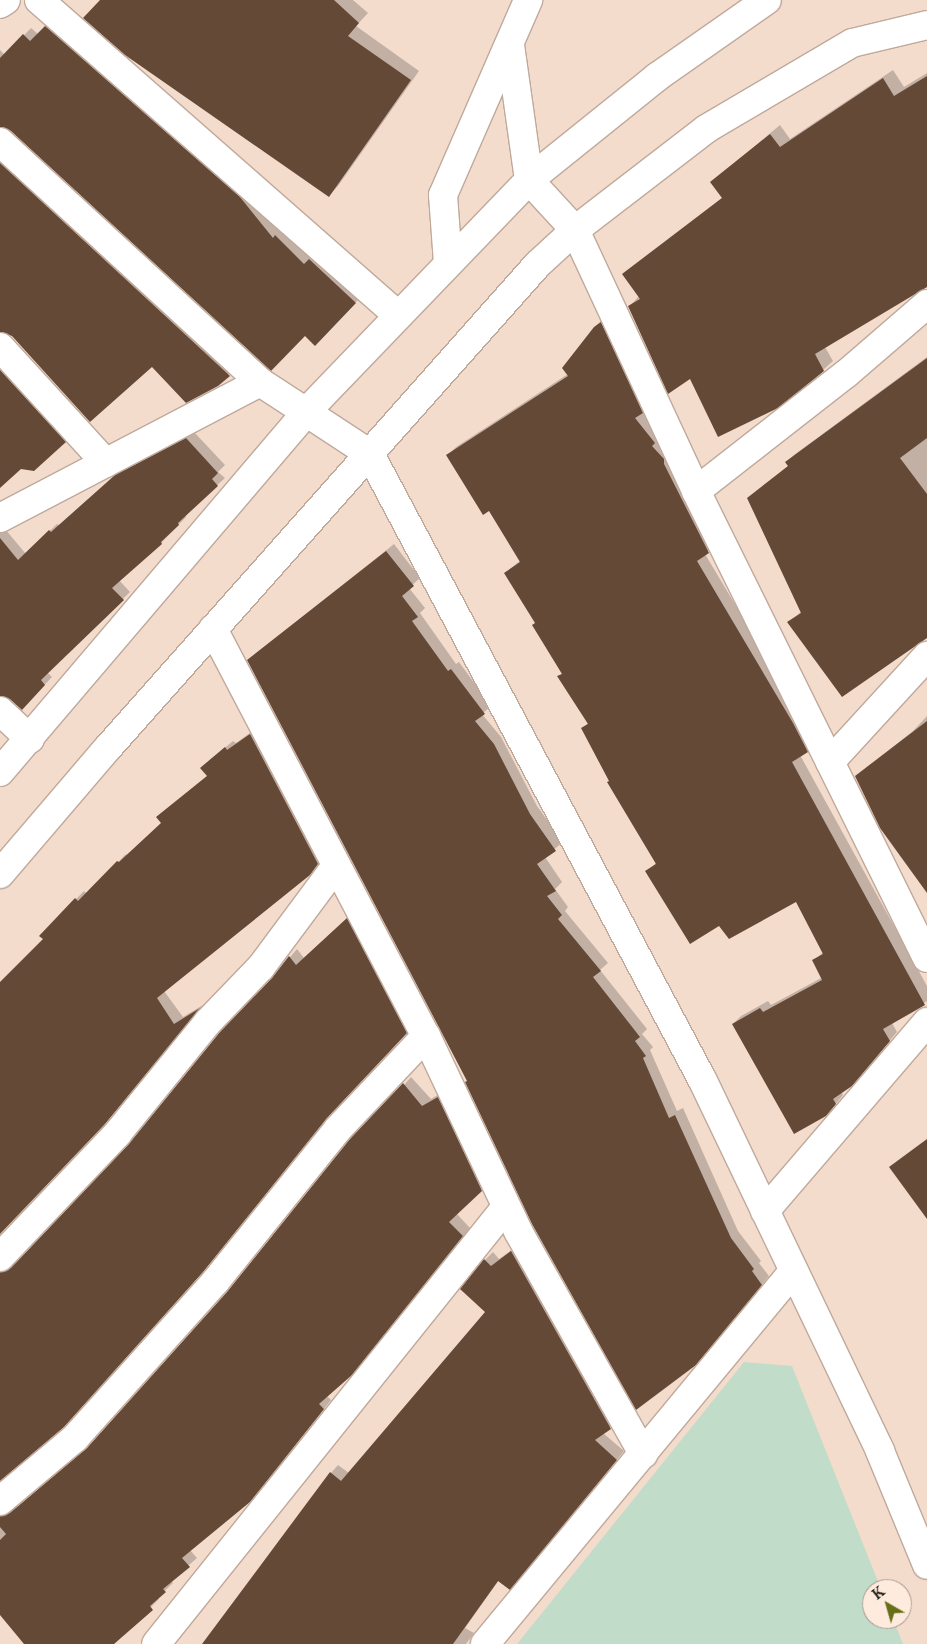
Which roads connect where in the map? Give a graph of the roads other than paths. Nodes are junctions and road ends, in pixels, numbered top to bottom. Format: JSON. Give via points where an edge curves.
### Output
{"nodes":[{"id":1,"x":6,"y":0,"type":"edge"},
{"id":2,"x":39,"y":0,"type":"edge"},
{"id":3,"x":528,"y":0,"type":"edge"},
{"id":4,"x":765,"y":0,"type":"edge"},
{"id":5,"x":0,"y":4,"type":"edge"},
{"id":6,"x":927,"y":25,"type":"edge"},
{"id":7,"x":510,"y":44,"type":"junction"},
{"id":8,"x":0,"y":142,"type":"edge"},
{"id":9,"x":529,"y":180,"type":"junction"},
{"id":10,"x":575,"y":230,"type":"junction"},
{"id":11,"x":448,"y":263,"type":"junction"},
{"id":12,"x":927,"y":304,"type":"edge"},
{"id":13,"x":397,"y":315,"type":"junction"},
{"id":14,"x":0,"y":347,"type":"edge"},
{"id":15,"x":260,"y":382,"type":"junction"},
{"id":16,"x":306,"y":412,"type":"junction"},
{"id":17,"x":370,"y":454,"type":"junction"},
{"id":18,"x":106,"y":463,"type":"junction"},
{"id":19,"x":696,"y":491,"type":"junction"},
{"id":20,"x":0,"y":518,"type":"edge"},
{"id":21,"x":213,"y":629,"type":"junction"},
{"id":22,"x":927,"y":656,"type":"edge"},
{"id":23,"x":0,"y":712,"type":"edge"},
{"id":24,"x":30,"y":739,"type":"junction"},
{"id":25,"x":830,"y":762,"type":"junction"},
{"id":26,"x":0,"y":772,"type":"edge"},
{"id":27,"x":336,"y":866,"type":"junction"},
{"id":28,"x":0,"y":874,"type":"edge"},
{"id":29,"x":927,"y":958,"type":"edge"},
{"id":30,"x":927,"y":1022,"type":"edge"},
{"id":31,"x":426,"y":1036,"type":"junction"},
{"id":32,"x":506,"y":1207,"type":"junction"},
{"id":33,"x":765,"y":1211,"type":"junction"},
{"id":34,"x":0,"y":1257,"type":"edge"},
{"id":35,"x":794,"y":1271,"type":"junction"},
{"id":36,"x":643,"y":1454,"type":"junction"},
{"id":37,"x":0,"y":1501,"type":"edge"},
{"id":38,"x":927,"y":1565,"type":"edge"},
{"id":39,"x":156,"y":1644,"type":"edge"},
{"id":40,"x":485,"y":1644,"type":"edge"}],
"edges":[{"from":1,"to":5,"type":"street"},
{"from":2,"to":13,"type":"street"},
{"from":3,"to":7,"type":"street"},
{"from":4,"to":9,"type":"street","via":[[657,77]]},
{"from":6,"to":10,"type":"street","via":[[852,42],[706,128]]},
{"from":7,"to":9,"type":"street"},
{"from":7,"to":11,"type":"street","via":[[443,195]]},
{"from":8,"to":15,"type":"street"},
{"from":9,"to":10,"type":"street"},
{"from":9,"to":11,"type":"street"},
{"from":10,"to":17,"type":"street","via":[[537,265]]},
{"from":10,"to":19,"type":"street"},
{"from":11,"to":13,"type":"street"},
{"from":12,"to":19,"type":"street","via":[[846,374]]},
{"from":13,"to":16,"type":"street"},
{"from":14,"to":18,"type":"street"},
{"from":15,"to":16,"type":"street"},
{"from":15,"to":18,"type":"street"},
{"from":16,"to":17,"type":"street"},
{"from":16,"to":24,"type":"street"},
{"from":17,"to":21,"type":"street"},
{"from":17,"to":33,"type":"street","via":[[702,1081]]},
{"from":18,"to":20,"type":"street"},
{"from":19,"to":25,"type":"street"},
{"from":21,"to":27,"type":"street"},
{"from":21,"to":28,"type":"street"},
{"from":22,"to":25,"type":"street"},
{"from":23,"to":24,"type":"street"},
{"from":24,"to":26,"type":"street"},
{"from":25,"to":29,"type":"street"},
{"from":27,"to":31,"type":"street"},
{"from":27,"to":34,"type":"street","via":[[261,967],[208,1022],[118,1134]]},
{"from":30,"to":33,"type":"street"},
{"from":31,"to":32,"type":"street"},
{"from":31,"to":37,"type":"street","via":[[338,1129],[215,1282],[75,1438]]},
{"from":32,"to":36,"type":"street"},
{"from":32,"to":39,"type":"street"},
{"from":33,"to":35,"type":"street"},
{"from":35,"to":36,"type":"street"},
{"from":35,"to":38,"type":"street","via":[[880,1451]]},
{"from":36,"to":40,"type":"street"}]}
